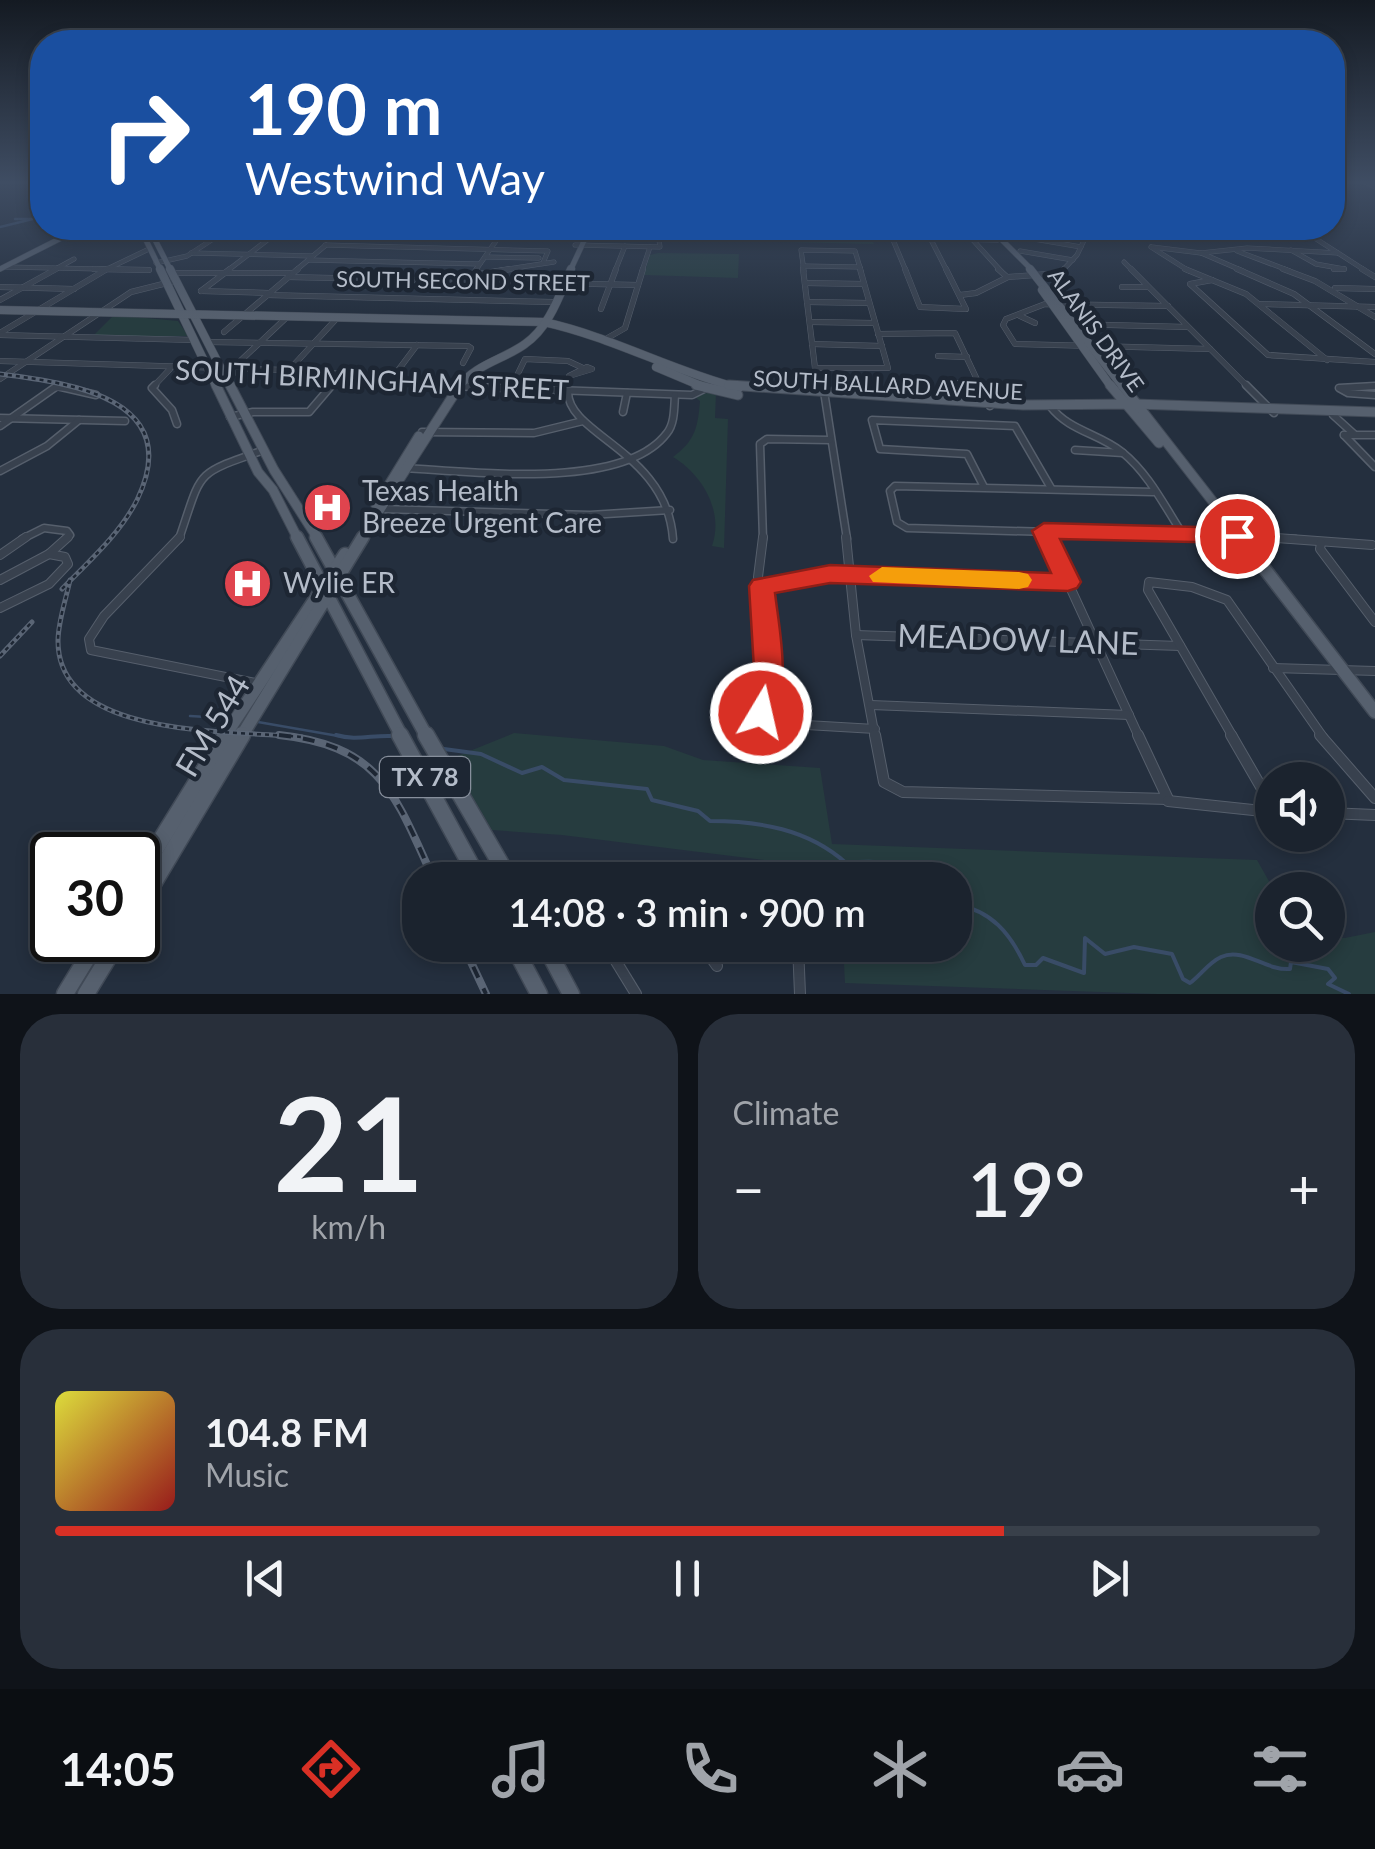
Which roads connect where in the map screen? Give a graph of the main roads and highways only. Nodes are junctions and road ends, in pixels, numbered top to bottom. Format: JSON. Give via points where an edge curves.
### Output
{"nodes":[{"id":1,"x":57,"y":240,"type":"edge"},
{"id":2,"x":145,"y":240,"type":"edge"},
{"id":3,"x":156,"y":240,"type":"edge"},
{"id":4,"x":580,"y":240,"type":"edge"},
{"id":5,"x":1001,"y":240,"type":"edge"},
{"id":6,"x":2,"y":268,"type":"edge"},
{"id":7,"x":171,"y":282,"type":"junction"},
{"id":8,"x":0,"y":310,"type":"edge"},
{"id":9,"x":114,"y":313,"type":"junction"},
{"id":10,"x":182,"y":316,"type":"junction"},
{"id":11,"x":243,"y":316,"type":"junction"},
{"id":12,"x":196,"y":319,"type":"junction"},
{"id":13,"x":538,"y":323,"type":"junction"},
{"id":14,"x":1071,"y":324,"type":"junction"},
{"id":15,"x":238,"y":367,"type":"road end"},
{"id":16,"x":222,"y":373,"type":"junction"},
{"id":17,"x":1132,"y":406,"type":"junction"},
{"id":18,"x":1271,"y":411,"type":"junction"},
{"id":19,"x":1375,"y":414,"type":"edge"},
{"id":20,"x":295,"y":498,"type":"junction"},
{"id":21,"x":280,"y":502,"type":"junction"},
{"id":22,"x":336,"y":565,"type":"junction"},
{"id":23,"x":325,"y":589,"type":"junction"},
{"id":24,"x":335,"y":610,"type":"junction"},
{"id":25,"x":311,"y":620,"type":"junction"},
{"id":26,"x":388,"y":669,"type":"junction"},
{"id":27,"x":371,"y":680,"type":"junction"},
{"id":28,"x":265,"y":684,"type":"junction"},
{"id":29,"x":1375,"y":712,"type":"edge"},
{"id":30,"x":183,"y":819,"type":"junction"},
{"id":31,"x":160,"y":849,"type":"edge"},
{"id":32,"x":469,"y":862,"type":"edge"},
{"id":33,"x":500,"y":862,"type":"edge"},
{"id":34,"x":160,"y":865,"type":"edge"},
{"id":35,"x":85,"y":962,"type":"edge"},
{"id":36,"x":105,"y":962,"type":"edge"},
{"id":37,"x":522,"y":962,"type":"edge"},
{"id":38,"x":554,"y":962,"type":"edge"},
{"id":39,"x":65,"y":994,"type":"edge"},
{"id":40,"x":86,"y":994,"type":"edge"},
{"id":41,"x":539,"y":994,"type":"edge"},
{"id":42,"x":572,"y":994,"type":"edge"}],
"edges":[{"from":1,"to":6,"type":"main road"},
{"from":2,"to":7,"type":"main road","number":"TX 78"},
{"from":3,"to":7,"type":"main road","number":"TX 78"},
{"from":4,"to":13,"type":"main road"},
{"from":5,"to":14,"type":"main road","name":"ALANIS DRIVE"},
{"from":7,"to":10,"type":"main road","number":"TX 78"},
{"from":7,"to":12,"type":"main road","number":"TX 78"},
{"from":8,"to":9,"type":"main road","name":"SOUTH BALLARD AVENUE"},
{"from":9,"to":10,"type":"main road","name":"SOUTH BALLARD AVENUE"},
{"from":9,"to":10,"type":"main road","name":"SOUTH BALLARD AVENUE","via":[[153,320]]},
{"from":10,"to":12,"type":"main road","name":"SOUTH BALLARD AVENUE"},
{"from":10,"to":21,"type":"main road","number":"TX 78","via":[[249,455]]},
{"from":11,"to":12,"type":"main road","name":"SOUTH BALLARD AVENUE"},
{"from":11,"to":12,"type":"main road","name":"SOUTH BALLARD AVENUE"},
{"from":11,"to":13,"type":"main road","name":"SOUTH BALLARD AVENUE"},
{"from":12,"to":16,"type":"main road","number":"TX 78"},
{"from":13,"to":17,"type":"main road","name":"SOUTH BALLARD AVENUE","via":[[605,340],[711,385],[1052,408]]},
{"from":13,"to":22,"type":"main road","name":"FM 544","via":[[528,342],[478,367],[453,389]]},
{"from":14,"to":17,"type":"main road","name":"ALANIS DRIVE"},
{"from":14,"to":17,"type":"main road","name":"ALANIS DRIVE","via":[[1081,346]]},
{"from":15,"to":16,"type":"main road"},
{"from":16,"to":20,"type":"main road","number":"TX 78"},
{"from":17,"to":18,"type":"main road","name":"SOUTH BALLARD AVENUE"},
{"from":17,"to":29,"type":"main road","name":"ALANIS DRIVE"},
{"from":18,"to":19,"type":"main road","name":"SOUTH BALLARD AVENUE"},
{"from":18,"to":19,"type":"main road","name":"SOUTH BALLARD AVENUE"},
{"from":20,"to":21,"type":"main road"},
{"from":20,"to":22,"type":"main road","number":"TX 78"},
{"from":21,"to":23,"type":"main road","number":"TX 78"},
{"from":22,"to":23,"type":"main road","name":"FM 544","number":"FM 544"},
{"from":22,"to":26,"type":"main road","number":"TX 78"},
{"from":23,"to":24,"type":"main road","number":"TX 78"},
{"from":23,"to":25,"type":"main road","name":"FM 544","number":"FM 544"},
{"from":23,"to":28,"type":"main road","name":"FM 544","number":"FM 544"},
{"from":24,"to":25,"type":"main road"},
{"from":24,"to":27,"type":"main road","number":"TX 78"},
{"from":25,"to":28,"type":"main road","name":"FM 544","number":"FM 544"},
{"from":26,"to":27,"type":"main road"},
{"from":26,"to":33,"type":"main road","number":"TX 78"},
{"from":27,"to":32,"type":"main road","number":"TX 78"},
{"from":28,"to":30,"type":"main road","name":"FM 544","number":"FM 544"},
{"from":30,"to":31,"type":"main road","name":"FM 544","number":"FM 544"},
{"from":30,"to":34,"type":"main road","name":"FM 544","number":"FM 544"},
{"from":35,"to":39,"type":"main road"},
{"from":36,"to":40,"type":"main road"},
{"from":37,"to":41,"type":"main road"},
{"from":38,"to":42,"type":"main road"}]}
